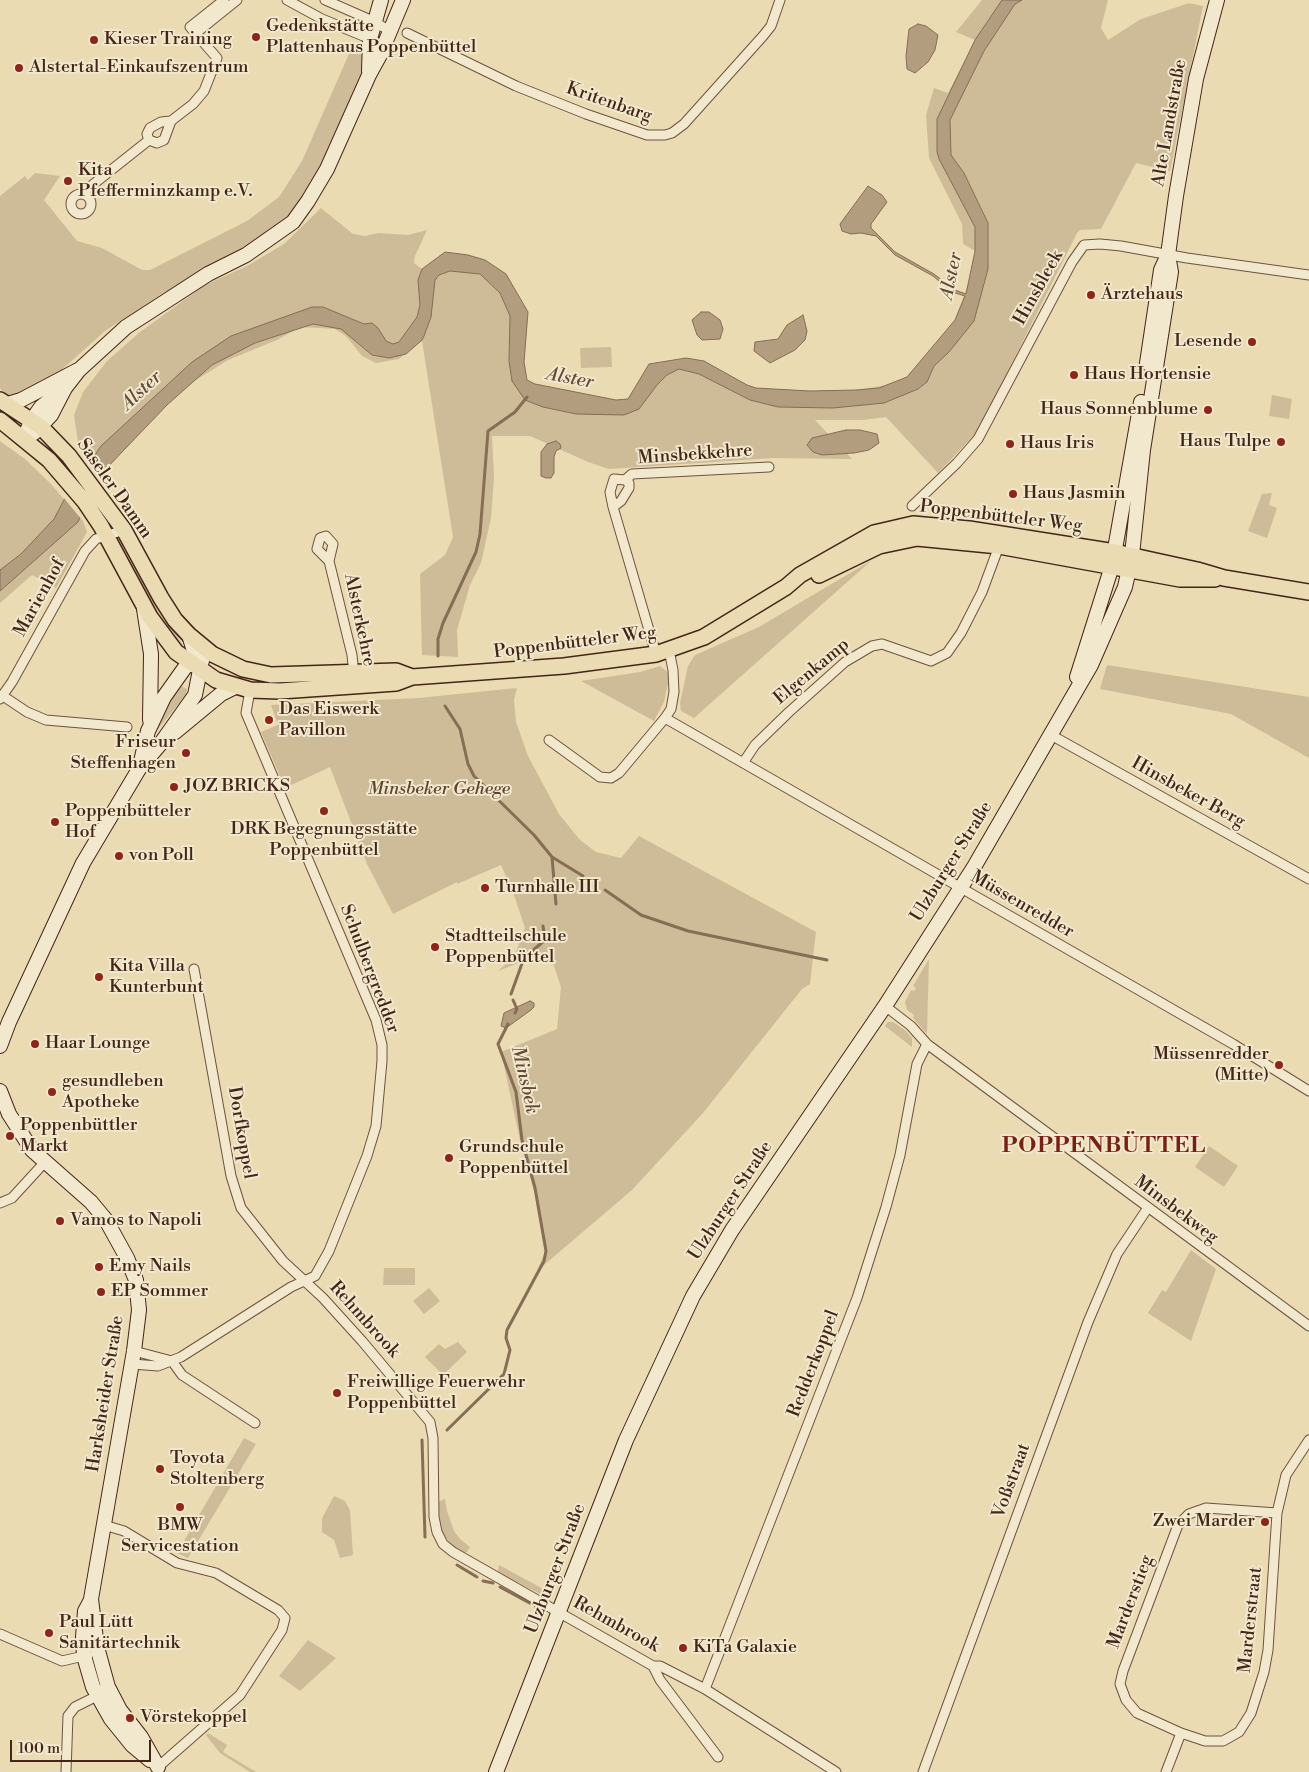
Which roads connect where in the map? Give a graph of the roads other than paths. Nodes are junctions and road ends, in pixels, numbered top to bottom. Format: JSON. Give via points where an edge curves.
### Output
{"nodes":[{"id":1,"x":224,"y":0,"type":"edge"},
{"id":2,"x":237,"y":0,"type":"edge"},
{"id":3,"x":287,"y":0,"type":"edge"},
{"id":4,"x":325,"y":0,"type":"edge"},
{"id":5,"x":381,"y":0,"type":"edge"},
{"id":6,"x":403,"y":0,"type":"edge"},
{"id":7,"x":780,"y":0,"type":"edge"},
{"id":8,"x":1217,"y":0,"type":"edge"},
{"id":9,"x":373,"y":21,"type":"junction"},
{"id":10,"x":193,"y":30,"type":"junction"},
{"id":11,"x":407,"y":33,"type":"dead end"},
{"id":12,"x":388,"y":37,"type":"junction"},
{"id":13,"x":370,"y":39,"type":"junction"},
{"id":14,"x":369,"y":75,"type":"junction"},
{"id":15,"x":171,"y":121,"type":"junction"},
{"id":16,"x":149,"y":140,"type":"junction"},
{"id":17,"x":84,"y":194,"type":"dead end"},
{"id":18,"x":1168,"y":254,"type":"junction"},
{"id":19,"x":1309,"y":275,"type":"edge"},
{"id":20,"x":79,"y":370,"type":"junction"},
{"id":21,"x":4,"y":402,"type":"edge"},
{"id":22,"x":0,"y":420,"type":"edge"},
{"id":23,"x":36,"y":423,"type":"junction"},
{"id":24,"x":24,"y":438,"type":"junction"},
{"id":25,"x":769,"y":467,"type":"dead end"},
{"id":26,"x":625,"y":480,"type":"junction"},
{"id":27,"x":613,"y":506,"type":"junction"},
{"id":28,"x":912,"y":506,"type":"dead end"},
{"id":29,"x":124,"y":530,"type":"junction"},
{"id":30,"x":106,"y":534,"type":"junction"},
{"id":31,"x":999,"y":546,"type":"junction"},
{"id":32,"x":1114,"y":559,"type":"junction"},
{"id":33,"x":329,"y":561,"type":"dead end"},
{"id":34,"x":1131,"y":563,"type":"junction"},
{"id":35,"x":786,"y":587,"type":"junction"},
{"id":36,"x":1309,"y":592,"type":"edge"},
{"id":37,"x":144,"y":606,"type":"junction"},
{"id":38,"x":175,"y":620,"type":"joint"},
{"id":39,"x":189,"y":635,"type":"junction"},
{"id":40,"x":662,"y":652,"type":"junction"},
{"id":41,"x":223,"y":661,"type":"junction"},
{"id":42,"x":197,"y":665,"type":"junction"},
{"id":43,"x":355,"y":679,"type":"junction"},
{"id":44,"x":235,"y":687,"type":"junction"},
{"id":45,"x":250,"y":690,"type":"junction"},
{"id":46,"x":1074,"y":690,"type":"junction"},
{"id":47,"x":2,"y":698,"type":"edge"},
{"id":48,"x":665,"y":718,"type":"junction"},
{"id":49,"x":150,"y":725,"type":"junction"},
{"id":50,"x":127,"y":727,"type":"dead end"},
{"id":51,"x":1051,"y":735,"type":"junction"},
{"id":52,"x":549,"y":740,"type":"dead end"},
{"id":53,"x":161,"y":743,"type":"junction"},
{"id":54,"x":743,"y":762,"type":"junction"},
{"id":55,"x":139,"y":769,"type":"junction"},
{"id":56,"x":1309,"y":879,"type":"edge"},
{"id":57,"x":961,"y":888,"type":"junction"},
{"id":58,"x":194,"y":969,"type":"dead end"},
{"id":59,"x":885,"y":1006,"type":"junction"},
{"id":60,"x":1,"y":1038,"type":"edge"},
{"id":61,"x":927,"y":1044,"type":"junction"},
{"id":62,"x":0,"y":1091,"type":"edge"},
{"id":63,"x":1309,"y":1091,"type":"edge"},
{"id":64,"x":44,"y":1163,"type":"junction"},
{"id":65,"x":0,"y":1204,"type":"edge"},
{"id":66,"x":1147,"y":1209,"type":"junction"},
{"id":67,"x":304,"y":1281,"type":"junction"},
{"id":68,"x":1309,"y":1326,"type":"edge"},
{"id":69,"x":133,"y":1358,"type":"junction"},
{"id":70,"x":172,"y":1361,"type":"junction"},
{"id":71,"x":255,"y":1423,"type":"dead end"},
{"id":72,"x":1309,"y":1440,"type":"edge"},
{"id":73,"x":1277,"y":1513,"type":"junction"},
{"id":74,"x":104,"y":1525,"type":"junction"},
{"id":75,"x":91,"y":1599,"type":"junction"},
{"id":76,"x":560,"y":1612,"type":"junction"},
{"id":77,"x":0,"y":1634,"type":"edge"},
{"id":78,"x":98,"y":1652,"type":"junction"},
{"id":79,"x":84,"y":1656,"type":"junction"},
{"id":80,"x":654,"y":1666,"type":"junction"},
{"id":81,"x":705,"y":1689,"type":"junction"},
{"id":82,"x":103,"y":1693,"type":"junction"},
{"id":83,"x":1181,"y":1733,"type":"junction"},
{"id":84,"x":718,"y":1757,"type":"dead end"},
{"id":85,"x":160,"y":1770,"type":"edge"},
{"id":86,"x":66,"y":1772,"type":"edge"},
{"id":87,"x":496,"y":1772,"type":"edge"},
{"id":88,"x":836,"y":1772,"type":"edge"},
{"id":89,"x":923,"y":1772,"type":"edge"},
{"id":90,"x":1166,"y":1772,"type":"edge"}],
"edges":[{"from":1,"to":10,"type":"street"},
{"from":2,"to":10,"type":"street"},
{"from":3,"to":13,"type":"street"},
{"from":4,"to":9,"type":"street"},
{"from":5,"to":9,"type":"main road"},
{"from":6,"to":12,"type":"main road"},
{"from":7,"to":11,"type":"street","name":"Kritenbarg","via":[[763,36],[684,124],[665,135],[647,135],[586,114],[511,84]]},
{"from":8,"to":18,"type":"main road","name":"Alte Landstraße","via":[[1196,79]]},
{"from":9,"to":12,"type":"street"},
{"from":9,"to":13,"type":"main road"},
{"from":10,"to":15,"type":"street","via":[[217,58],[202,95]]},
{"from":12,"to":13,"type":"street"},
{"from":12,"to":14,"type":"main road"},
{"from":13,"to":14,"type":"main road"},
{"from":14,"to":20,"type":"main road","via":[[327,169],[292,222],[246,255],[218,268],[144,314]]},
{"from":15,"to":16,"type":"street","via":[[150,128]]},
{"from":15,"to":16,"type":"street","via":[[164,140],[157,143]]},
{"from":16,"to":17,"type":"street"},
{"from":18,"to":19,"type":"street","name":"Hinsbleek"},
{"from":18,"to":28,"type":"street","name":"Hinsbleek","via":[[1100,244],[1082,247],[978,439]]},
{"from":18,"to":32,"type":"main road","name":"Alte Landstraße","via":[[1161,270]]},
{"from":18,"to":34,"type":"main road","name":"Alte Landstraße","via":[[1171,272],[1143,450]]},
{"from":20,"to":21,"type":"main road","via":[[21,400]]},
{"from":20,"to":23,"type":"main road","via":[[61,399]]},
{"from":21,"to":23,"type":"main road","name":"Saseler Damm"},
{"from":22,"to":24,"type":"main road","name":"Saseler Damm"},
{"from":23,"to":24,"type":"main road"},
{"from":23,"to":29,"type":"main road","name":"Saseler Damm","via":[[69,456]]},
{"from":24,"to":30,"type":"main road","name":"Saseler Damm","via":[[59,471]]},
{"from":25,"to":26,"type":"street","name":"Minsbekkehre","via":[[632,474]]},
{"from":26,"to":27,"type":"street","name":"Minsbekkehre","via":[[629,488],[621,501]]},
{"from":26,"to":27,"type":"street","name":"Minsbekkehre","via":[[614,479],[610,492]]},
{"from":27,"to":40,"type":"street","name":"Minsbekkehre"},
{"from":29,"to":30,"type":"street","name":"Marienhof"},
{"from":29,"to":38,"type":"main road","name":"Saseler Damm"},
{"from":30,"to":37,"type":"main road","name":"Saseler Damm"},
{"from":30,"to":47,"type":"street","name":"Marienhof","via":[[85,551]]},
{"from":31,"to":32,"type":"main road","name":"Poppenbütteler Weg"},
{"from":31,"to":35,"type":"main road","name":"Poppenbütteler Weg","via":[[917,538],[897,541]]},
{"from":31,"to":54,"type":"street","name":"Elgenkamp","via":[[976,605],[947,653],[931,660],[882,644],[872,646],[845,662],[809,693],[764,735]]},
{"from":32,"to":34,"type":"main road","name":"Poppenbütteler Weg"},
{"from":32,"to":35,"type":"main road","name":"Poppenbütteler Weg","via":[[969,528],[913,524],[874,533],[800,575]]},
{"from":32,"to":46,"type":"main road","name":"Ulzburger Straße"},
{"from":33,"to":43,"type":"street","name":"Alsterkehre"},
{"from":34,"to":36,"type":"main road","name":"Poppenbütteler Weg","via":[[1187,580],[1224,578]]},
{"from":34,"to":46,"type":"main road","name":"Ulzburger Straße","via":[[1107,630],[1091,665]]},
{"from":35,"to":40,"type":"main road","name":"Poppenbütteler Weg","via":[[704,637]]},
{"from":37,"to":42,"type":"main road","name":"Poppenbütteler Weg","via":[[173,649]]},
{"from":37,"to":49,"type":"main road","via":[[151,654]]},
{"from":38,"to":39,"type":"main road","name":"Poppenbütteler Weg"},
{"from":39,"to":41,"type":"main road","name":"Poppenbütteler Weg"},
{"from":39,"to":42,"type":"main road","name":"Poppenbütteler Weg"},
{"from":40,"to":43,"type":"main road","name":"Poppenbütteler Weg","via":[[564,666],[412,677],[396,671]]},
{"from":40,"to":48,"type":"street","via":[[673,670],[674,692],[671,709]]},
{"from":41,"to":42,"type":"main road","name":"Poppenbütteler Weg"},
{"from":41,"to":43,"type":"main road","name":"Poppenbütteler Weg","via":[[271,674]]},
{"from":42,"to":44,"type":"main road","name":"Poppenbütteler Weg","via":[[216,680]]},
{"from":42,"to":49,"type":"main road","via":[[178,675]]},
{"from":42,"to":53,"type":"main road","via":[[195,695]]},
{"from":43,"to":45,"type":"main road","name":"Poppenbütteler Weg","via":[[280,692]]},
{"from":44,"to":45,"type":"main road","name":"Poppenbütteler Weg"},
{"from":44,"to":53,"type":"main road","via":[[221,694]]},
{"from":45,"to":67,"type":"street","name":"Schulbergredder","via":[[246,714],[376,1020],[382,1045],[379,1105],[367,1156],[329,1251],[315,1276]]},
{"from":46,"to":51,"type":"main road","name":"Ulzburger Straße"},
{"from":47,"to":50,"type":"street","via":[[46,720]]},
{"from":48,"to":52,"type":"street","via":[[620,773],[611,778],[600,777]]},
{"from":48,"to":54,"type":"street","name":"Müssenredder"},
{"from":49,"to":55,"type":"main road"},
{"from":51,"to":56,"type":"street","name":"Hinsbeker Berg"},
{"from":51,"to":57,"type":"main road","name":"Ulzburger Straße"},
{"from":53,"to":55,"type":"main road"},
{"from":54,"to":57,"type":"street","name":"Müssenredder"},
{"from":55,"to":60,"type":"main road","via":[[70,887]]},
{"from":57,"to":59,"type":"main road","name":"Ulzburger Straße"},
{"from":57,"to":63,"type":"street","name":"Müssenredder"},
{"from":58,"to":67,"type":"street","name":"Dorfkoppel","via":[[235,1191],[248,1218]]},
{"from":59,"to":61,"type":"street","name":"Minsbekweg","via":[[911,1026]]},
{"from":59,"to":76,"type":"main road","name":"Ulzburger Straße","via":[[732,1230],[693,1296],[626,1440]]},
{"from":61,"to":66,"type":"street","name":"Minsbekweg"},
{"from":61,"to":81,"type":"street","name":"Redderkoppel","via":[[917,1064],[900,1156],[859,1290]]},
{"from":62,"to":64,"type":"main road","name":"Harksheider Straße","via":[[19,1132]]},
{"from":64,"to":65,"type":"street","via":[[12,1198]]},
{"from":64,"to":69,"type":"main road","name":"Harksheider Straße","via":[[91,1202],[106,1220],[127,1258],[136,1280],[138,1298]]},
{"from":66,"to":68,"type":"street","name":"Minsbekweg"},
{"from":66,"to":89,"type":"street","name":"Voßstraat","via":[[1117,1254],[1088,1322]]},
{"from":67,"to":70,"type":"street","name":"Schulbergredder"},
{"from":67,"to":76,"type":"street","name":"Rehmbrook","via":[[376,1356],[430,1422],[434,1517],[443,1544]]},
{"from":69,"to":70,"type":"street"},
{"from":69,"to":70,"type":"street","name":"Schulbergredder","via":[[158,1366]]},
{"from":69,"to":74,"type":"main road","name":"Harksheider Straße"},
{"from":70,"to":71,"type":"street","via":[[182,1375]]},
{"from":72,"to":73,"type":"street","name":"Marderstraat","via":[[1286,1475]]},
{"from":73,"to":83,"type":"street","name":"Marderstraat","via":[[1268,1650],[1251,1713],[1239,1732],[1223,1741],[1206,1742]]},
{"from":73,"to":83,"type":"street","name":"Marderstieg","via":[[1206,1508],[1189,1514],[1178,1525],[1122,1671],[1120,1684],[1126,1700],[1137,1713]]},
{"from":74,"to":75,"type":"main road","name":"Harksheider Straße"},
{"from":74,"to":85,"type":"street","via":[[124,1531],[176,1563],[216,1572],[278,1610],[285,1618],[282,1630],[240,1695]]},
{"from":75,"to":78,"type":"main road","name":"Harksheider Straße"},
{"from":75,"to":79,"type":"main road","name":"Harksheider Straße","via":[[83,1626]]},
{"from":76,"to":80,"type":"street","name":"Rehmbrook"},
{"from":76,"to":87,"type":"main road","name":"Ulzburger Straße"},
{"from":77,"to":79,"type":"street","via":[[62,1661]]},
{"from":78,"to":79,"type":"street"},
{"from":78,"to":82,"type":"main road","name":"Harksheider Straße"},
{"from":79,"to":82,"type":"main road","name":"Harksheider Straße"},
{"from":80,"to":81,"type":"street","name":"Rehmbrook"},
{"from":80,"to":84,"type":"street","via":[[660,1680]]},
{"from":81,"to":88,"type":"street","name":"Rehmbrook"},
{"from":82,"to":85,"type":"main road","name":"Harksheider Straße","via":[[141,1737]]},
{"from":82,"to":86,"type":"street","via":[[75,1707],[68,1716]]},
{"from":83,"to":90,"type":"street"}]}
